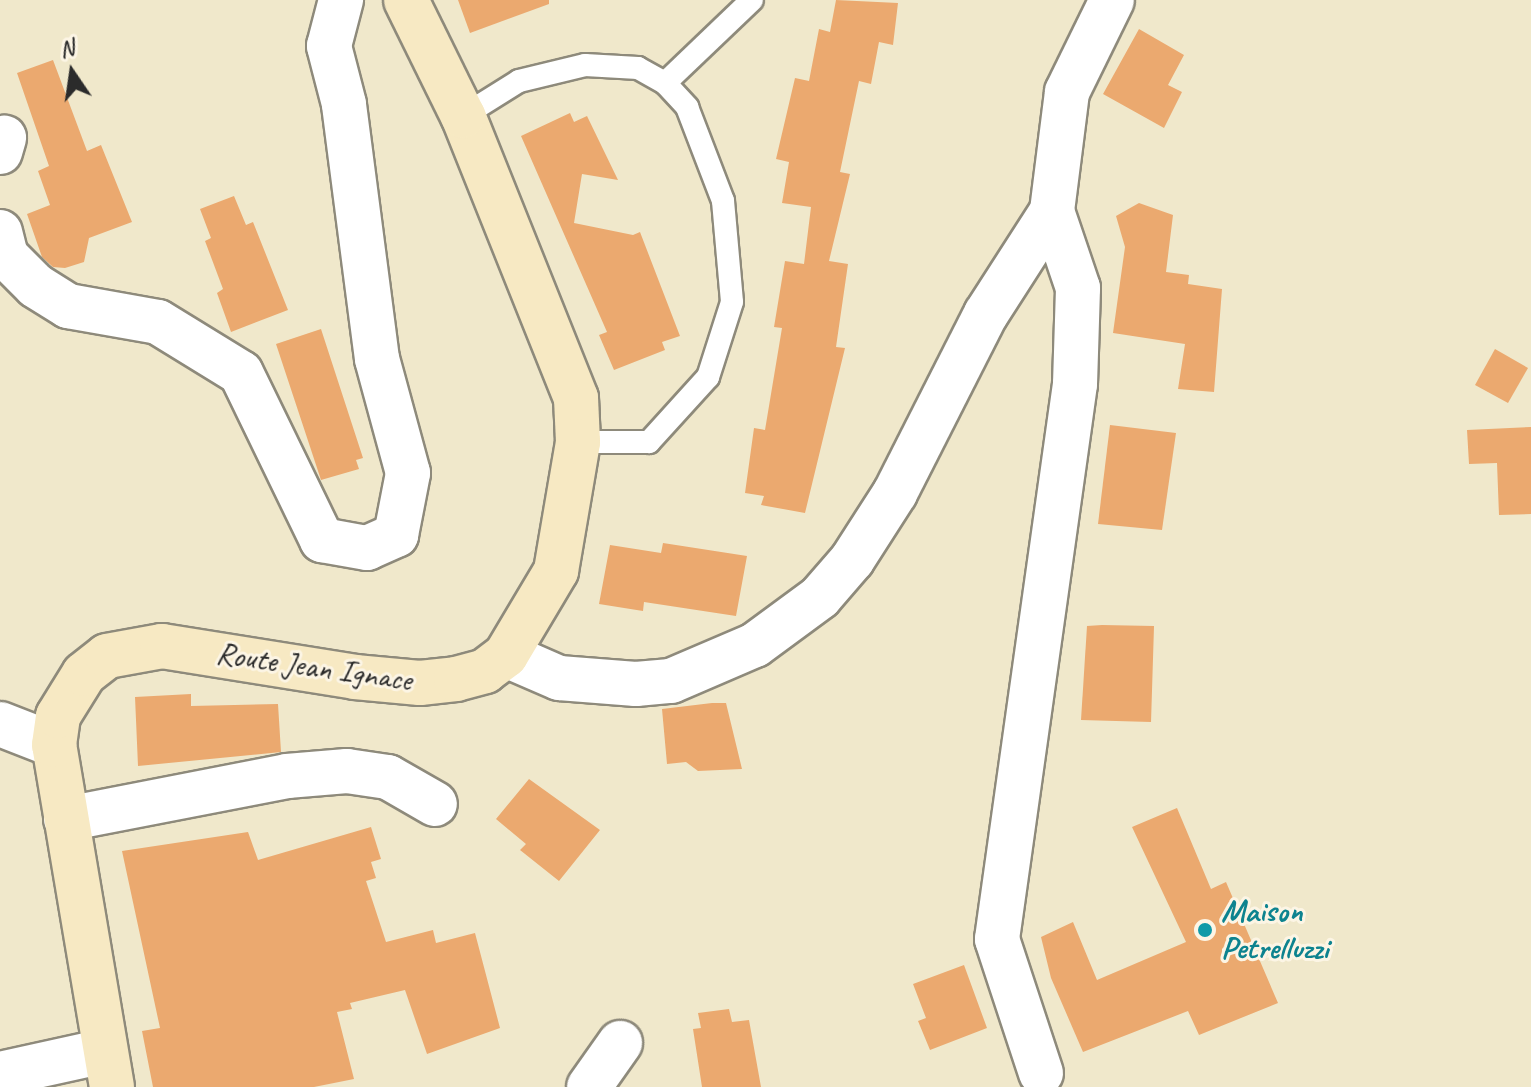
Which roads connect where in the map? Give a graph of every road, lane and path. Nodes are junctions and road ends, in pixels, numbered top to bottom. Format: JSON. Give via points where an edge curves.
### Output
{"nodes":[{"id":1,"x":341,"y":0,"type":"edge"},
{"id":2,"x":406,"y":0,"type":"edge"},
{"id":3,"x":752,"y":0,"type":"edge"},
{"id":4,"x":1112,"y":0,"type":"edge"},
{"id":5,"x":665,"y":83,"type":"junction"},
{"id":6,"x":463,"y":116,"type":"junction"},
{"id":7,"x":1052,"y":211,"type":"junction"},
{"id":8,"x":0,"y":232,"type":"edge"},
{"id":9,"x":578,"y":442,"type":"junction"},
{"id":10,"x":506,"y":655,"type":"junction"},
{"id":11,"x":0,"y":724,"type":"edge"},
{"id":12,"x":54,"y":745,"type":"junction"},
{"id":13,"x":435,"y":804,"type":"dead end"},
{"id":14,"x":66,"y":819,"type":"junction"},
{"id":15,"x":620,"y":1043,"type":"dead end"},
{"id":16,"x":108,"y":1069,"type":"edge"},
{"id":17,"x":1041,"y":1073,"type":"dead end"},
{"id":18,"x":0,"y":1074,"type":"edge"},
{"id":19,"x":589,"y":1087,"type":"edge"}],
"edges":[{"from":1,"to":8,"type":"street","via":[[329,46],[344,104],[377,359],[408,473],[396,535],[367,548],[322,540],[241,373],[158,322],[68,306],[36,286],[6,256]]},
{"from":2,"to":6,"type":"street"},
{"from":3,"to":5,"type":"lane"},
{"from":4,"to":7,"type":"street","via":[[1067,92]]},
{"from":5,"to":6,"type":"lane","via":[[638,68],[585,65],[519,81]]},
{"from":5,"to":9,"type":"lane","via":[[687,107],[723,201],[732,302],[708,377],[649,442]]},
{"from":6,"to":9,"type":"street","via":[[565,366],[576,398]]},
{"from":7,"to":10,"type":"street","via":[[986,314],[895,493],[852,560],[787,626],[671,681],[559,678]]},
{"from":7,"to":17,"type":"street","via":[[1078,288],[1075,384],[997,939]]},
{"from":9,"to":10,"type":"street","via":[[556,571]]},
{"from":10,"to":12,"type":"street","name":"Route Jean Ignace","via":[[485,671],[420,683],[162,646],[133,647],[107,656],[84,674],[58,716]]},
{"from":11,"to":12,"type":"street"},
{"from":12,"to":14,"type":"street","name":"Route Jean Ignace"},
{"from":13,"to":14,"type":"street","via":[[388,777],[347,771],[287,776]]},
{"from":14,"to":16,"type":"street","name":"Route Jean Ignace"},
{"from":15,"to":19,"type":"street"},
{"from":16,"to":18,"type":"street"}]}
